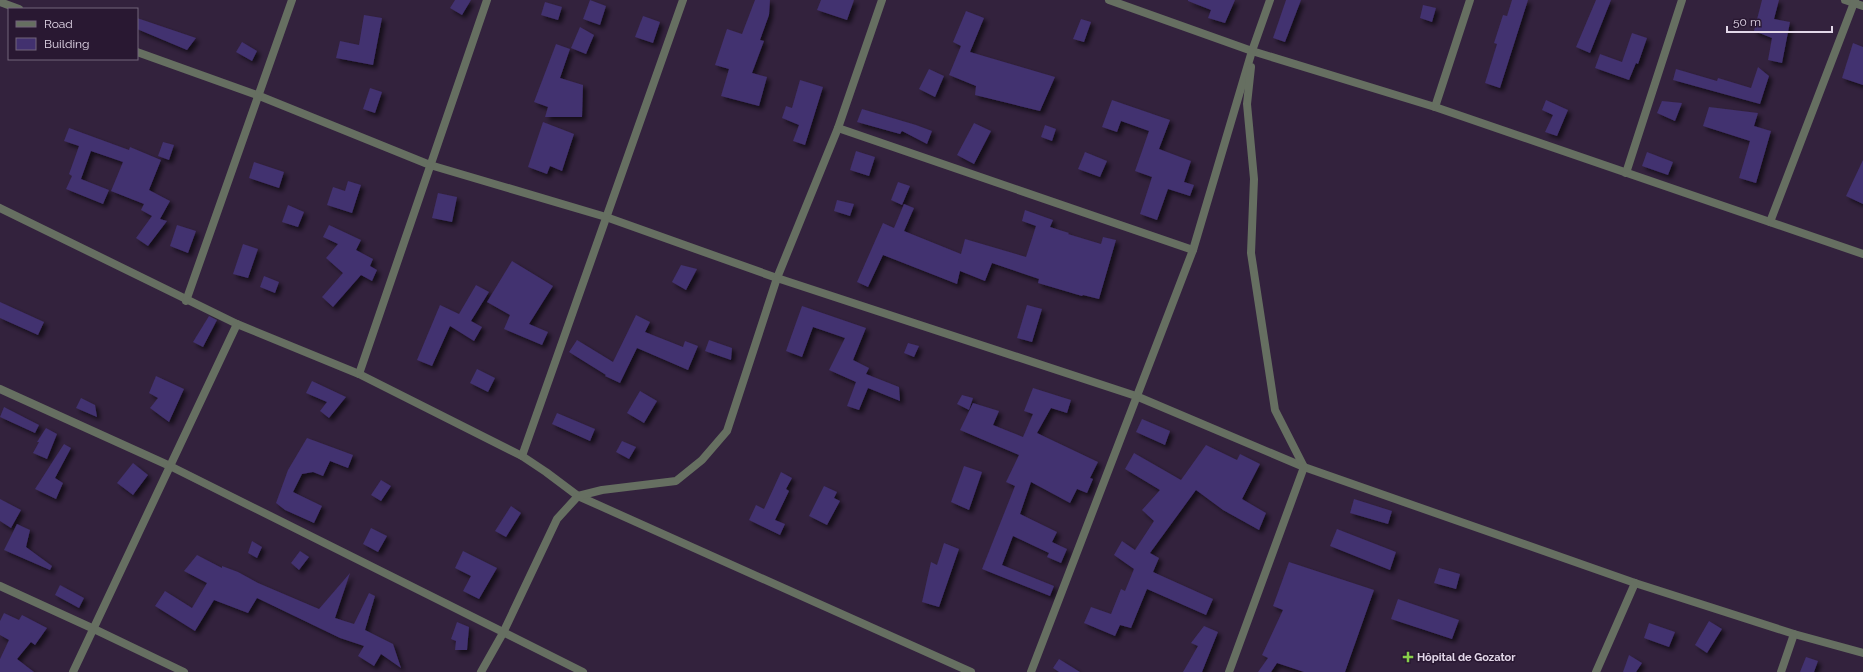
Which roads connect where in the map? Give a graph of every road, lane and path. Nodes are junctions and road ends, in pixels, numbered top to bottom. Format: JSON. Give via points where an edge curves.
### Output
{"nodes":[{"id":1,"x":292,"y":0,"type":"edge"},
{"id":2,"x":487,"y":0,"type":"edge"},
{"id":3,"x":683,"y":0,"type":"edge"},
{"id":4,"x":882,"y":0,"type":"edge"},
{"id":5,"x":1109,"y":0,"type":"edge"},
{"id":6,"x":1270,"y":0,"type":"edge"},
{"id":7,"x":1470,"y":0,"type":"edge"},
{"id":8,"x":1682,"y":0,"type":"edge"},
{"id":9,"x":1845,"y":0,"type":"edge"},
{"id":10,"x":0,"y":2,"type":"edge"},
{"id":11,"x":1854,"y":2,"type":"edge"},
{"id":12,"x":1863,"y":6,"type":"edge"},
{"id":13,"x":16,"y":8,"type":"edge"},
{"id":14,"x":1252,"y":51,"type":"junction"},
{"id":15,"x":138,"y":52,"type":"edge"},
{"id":16,"x":257,"y":95,"type":"junction"},
{"id":17,"x":1435,"y":107,"type":"junction"},
{"id":18,"x":838,"y":128,"type":"junction"},
{"id":19,"x":430,"y":165,"type":"junction"},
{"id":20,"x":1626,"y":173,"type":"junction"},
{"id":21,"x":0,"y":208,"type":"edge"},
{"id":22,"x":606,"y":217,"type":"junction"},
{"id":23,"x":1770,"y":222,"type":"junction"},
{"id":24,"x":1193,"y":250,"type":"junction"},
{"id":25,"x":1863,"y":254,"type":"edge"},
{"id":26,"x":777,"y":278,"type":"junction"},
{"id":27,"x":186,"y":301,"type":"junction"},
{"id":28,"x":237,"y":324,"type":"junction"},
{"id":29,"x":359,"y":374,"type":"junction"},
{"id":30,"x":0,"y":389,"type":"edge"},
{"id":31,"x":1136,"y":396,"type":"junction"},
{"id":32,"x":522,"y":456,"type":"junction"},
{"id":33,"x":170,"y":466,"type":"junction"},
{"id":34,"x":1304,"y":467,"type":"junction"},
{"id":35,"x":578,"y":496,"type":"junction"},
{"id":36,"x":1635,"y":583,"type":"junction"},
{"id":37,"x":0,"y":586,"type":"edge"},
{"id":38,"x":94,"y":628,"type":"junction"},
{"id":39,"x":503,"y":633,"type":"junction"},
{"id":40,"x":1794,"y":634,"type":"junction"},
{"id":41,"x":1863,"y":653,"type":"edge"},
{"id":42,"x":953,"y":668,"type":"edge"},
{"id":43,"x":73,"y":672,"type":"edge"},
{"id":44,"x":184,"y":672,"type":"edge"},
{"id":45,"x":481,"y":672,"type":"edge"},
{"id":46,"x":583,"y":672,"type":"edge"},
{"id":47,"x":971,"y":672,"type":"edge"},
{"id":48,"x":1031,"y":672,"type":"edge"},
{"id":49,"x":1229,"y":672,"type":"edge"},
{"id":50,"x":1596,"y":672,"type":"edge"},
{"id":51,"x":1781,"y":672,"type":"edge"}],
"edges":[{"from":1,"to":16,"type":"street"},
{"from":2,"to":19,"type":"street"},
{"from":3,"to":22,"type":"street"},
{"from":4,"to":18,"type":"street"},
{"from":5,"to":14,"type":"street"},
{"from":6,"to":14,"type":"street"},
{"from":7,"to":17,"type":"street"},
{"from":8,"to":20,"type":"street"},
{"from":9,"to":11,"type":"street"},
{"from":10,"to":13,"type":"street"},
{"from":11,"to":12,"type":"street"},
{"from":11,"to":23,"type":"street"},
{"from":14,"to":17,"type":"street"},
{"from":14,"to":24,"type":"street"},
{"from":14,"to":34,"type":"street","via":[[1247,104],[1254,179],[1251,254],[1275,410]]},
{"from":15,"to":16,"type":"street"},
{"from":16,"to":19,"type":"street"},
{"from":16,"to":27,"type":"street"},
{"from":17,"to":20,"type":"street"},
{"from":18,"to":24,"type":"street"},
{"from":18,"to":26,"type":"street"},
{"from":19,"to":22,"type":"street"},
{"from":19,"to":29,"type":"street"},
{"from":20,"to":23,"type":"street"},
{"from":21,"to":27,"type":"street"},
{"from":22,"to":26,"type":"street"},
{"from":22,"to":32,"type":"street"},
{"from":23,"to":25,"type":"street"},
{"from":24,"to":31,"type":"street"},
{"from":26,"to":31,"type":"street"},
{"from":26,"to":35,"type":"street","via":[[727,431],[702,460],[676,481],[602,490]]},
{"from":27,"to":28,"type":"street"},
{"from":28,"to":29,"type":"street"},
{"from":28,"to":33,"type":"street"},
{"from":29,"to":32,"type":"street"},
{"from":30,"to":33,"type":"street"},
{"from":31,"to":34,"type":"street"},
{"from":31,"to":48,"type":"street"},
{"from":32,"to":35,"type":"street"},
{"from":33,"to":38,"type":"street"},
{"from":33,"to":39,"type":"street"},
{"from":34,"to":36,"type":"street"},
{"from":34,"to":49,"type":"street"},
{"from":35,"to":39,"type":"street","via":[[557,519]]},
{"from":35,"to":42,"type":"street"},
{"from":36,"to":40,"type":"street"},
{"from":36,"to":50,"type":"street"},
{"from":37,"to":38,"type":"street"},
{"from":38,"to":43,"type":"street"},
{"from":38,"to":44,"type":"street"},
{"from":39,"to":45,"type":"street"},
{"from":39,"to":46,"type":"street"},
{"from":40,"to":41,"type":"street"},
{"from":40,"to":51,"type":"street"},
{"from":42,"to":47,"type":"street"}]}
